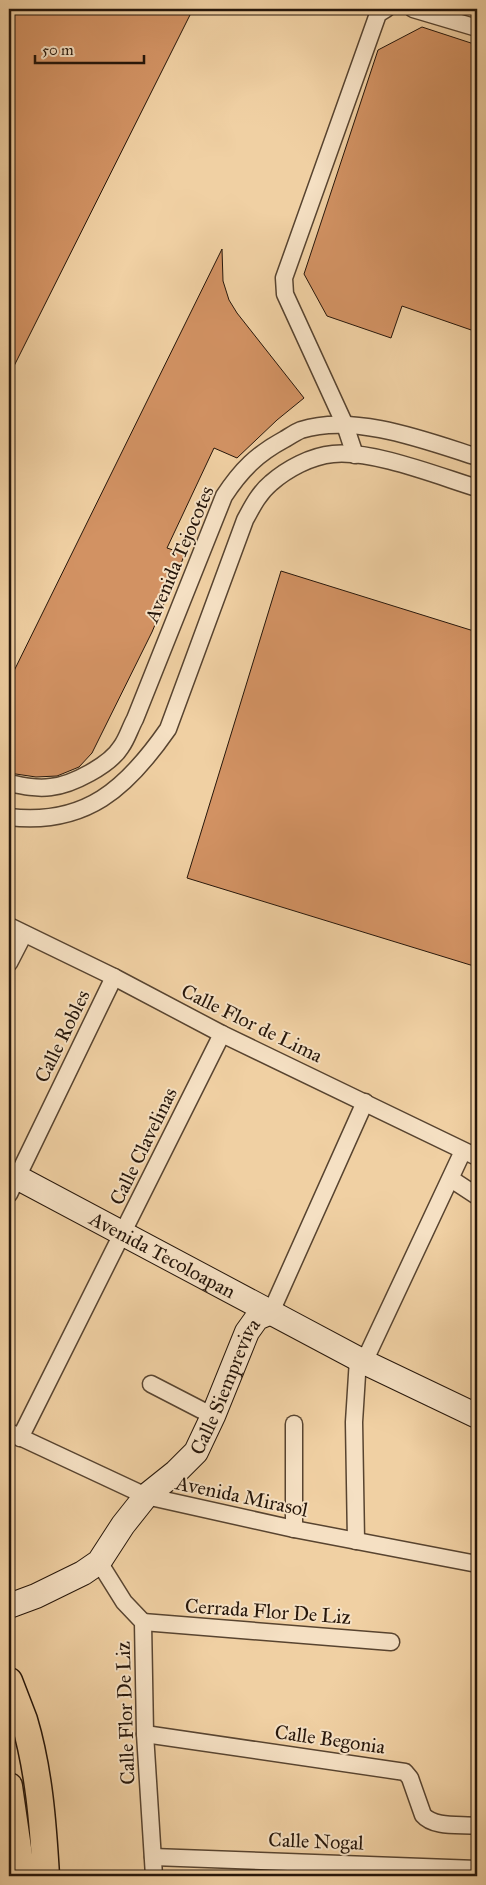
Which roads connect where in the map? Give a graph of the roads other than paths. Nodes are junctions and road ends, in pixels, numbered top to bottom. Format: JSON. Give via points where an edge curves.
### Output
{"nodes":[{"id":1,"x":386,"y":9,"type":"edge"},
{"id":2,"x":413,"y":9,"type":"edge"},
{"id":3,"x":477,"y":28,"type":"edge"},
{"id":4,"x":345,"y":425,"type":"junction"},
{"id":5,"x":355,"y":454,"type":"junction"},
{"id":6,"x":477,"y":458,"type":"edge"},
{"id":7,"x":477,"y":488,"type":"edge"},
{"id":8,"x":9,"y":783,"type":"edge"},
{"id":9,"x":9,"y":817,"type":"edge"},
{"id":10,"x":9,"y":926,"type":"edge"},
{"id":11,"x":24,"y":934,"type":"junction"},
{"id":12,"x":9,"y":963,"type":"edge"},
{"id":13,"x":114,"y":977,"type":"junction"},
{"id":14,"x":222,"y":1034,"type":"junction"},
{"id":15,"x":364,"y":1102,"type":"junction"},
{"id":16,"x":470,"y":1154,"type":"edge"},
{"id":17,"x":451,"y":1179,"type":"junction"},
{"id":18,"x":11,"y":1181,"type":"edge"},
{"id":19,"x":477,"y":1196,"type":"edge"},
{"id":20,"x":123,"y":1235,"type":"junction"},
{"id":21,"x":271,"y":1312,"type":"junction"},
{"id":22,"x":361,"y":1361,"type":"junction"},
{"id":23,"x":151,"y":1384,"type":"dead end"},
{"id":24,"x":213,"y":1416,"type":"junction"},
{"id":25,"x":477,"y":1416,"type":"edge"},
{"id":26,"x":294,"y":1424,"type":"dead end"},
{"id":27,"x":14,"y":1435,"type":"edge"},
{"id":28,"x":146,"y":1496,"type":"junction"},
{"id":29,"x":294,"y":1529,"type":"junction"},
{"id":30,"x":356,"y":1542,"type":"junction"},
{"id":31,"x":99,"y":1562,"type":"junction"},
{"id":32,"x":477,"y":1564,"type":"edge"},
{"id":33,"x":9,"y":1606,"type":"edge"},
{"id":34,"x":143,"y":1622,"type":"junction"},
{"id":35,"x":391,"y":1642,"type":"dead end"},
{"id":36,"x":9,"y":1681,"type":"edge"},
{"id":37,"x":145,"y":1734,"type":"junction"},
{"id":38,"x":9,"y":1786,"type":"edge"},
{"id":39,"x":477,"y":1826,"type":"edge"},
{"id":40,"x":153,"y":1856,"type":"junction"},
{"id":41,"x":477,"y":1869,"type":"edge"},
{"id":42,"x":22,"y":1876,"type":"edge"},
{"id":43,"x":46,"y":1876,"type":"edge"},
{"id":44,"x":154,"y":1876,"type":"edge"}],
"edges":[{"from":1,"to":4,"type":"street","via":[[378,14],[284,278],[285,294]]},
{"from":2,"to":3,"type":"street"},
{"from":4,"to":5,"type":"street"},
{"from":4,"to":6,"type":"street","name":"Avenida Tejocotes","via":[[397,432]]},
{"from":4,"to":8,"type":"street","name":"Avenida Tejocotes","via":[[301,430],[254,459],[237,476],[224,496],[121,748],[99,768],[53,787],[31,788]]},
{"from":5,"to":7,"type":"street","via":[[391,461]]},
{"from":5,"to":9,"type":"street","via":[[311,459],[271,483],[256,500],[245,520],[168,729],[131,777],[92,805],[72,813],[50,817]]},
{"from":10,"to":11,"type":"street","name":"Calle Flor de Lima"},
{"from":11,"to":12,"type":"street"},
{"from":11,"to":13,"type":"street","name":"Calle Flor de Lima"},
{"from":13,"to":14,"type":"street","name":"Calle Flor de Lima"},
{"from":13,"to":18,"type":"street","name":"Calle Robles"},
{"from":14,"to":15,"type":"street","name":"Calle Flor de Lima"},
{"from":14,"to":20,"type":"street","name":"Calle Clavelinas"},
{"from":15,"to":16,"type":"street","name":"Calle Flor de Lima"},
{"from":15,"to":21,"type":"street","name":"Calle Siempreviva"},
{"from":16,"to":17,"type":"street"},
{"from":17,"to":19,"type":"street"},
{"from":17,"to":22,"type":"street"},
{"from":18,"to":20,"type":"street","name":"Avenida Tecoloapan"},
{"from":20,"to":21,"type":"street","name":"Avenida Tecoloapan"},
{"from":20,"to":27,"type":"street","name":"Calle Clavelinas"},
{"from":21,"to":22,"type":"street","name":"Avenida Tecoloapan"},
{"from":21,"to":24,"type":"street","name":"Calle Siempreviva","via":[[257,1318],[247,1332]]},
{"from":22,"to":25,"type":"street","name":"Avenida Tecoloapan"},
{"from":22,"to":30,"type":"street","via":[[354,1422]]},
{"from":23,"to":24,"type":"street"},
{"from":24,"to":28,"type":"street","name":"Calle Siempreviva","via":[[196,1452]]},
{"from":26,"to":29,"type":"street"},
{"from":27,"to":28,"type":"street","name":"Avenida Mirasol"},
{"from":28,"to":29,"type":"street","name":"Avenida Mirasol"},
{"from":28,"to":31,"type":"street","name":"Calle Siempreviva"},
{"from":29,"to":30,"type":"street","name":"Avenida Mirasol"},
{"from":30,"to":32,"type":"street","name":"Avenida Mirasol"},
{"from":31,"to":33,"type":"street","name":"Calle Siempreviva","via":[[36,1596]]},
{"from":31,"to":34,"type":"street","name":"Calle Flor De Liz","via":[[124,1602]]},
{"from":34,"to":35,"type":"street","name":"Cerrada Flor De Liz"},
{"from":34,"to":37,"type":"street","name":"Calle Flor De Liz"},
{"from":36,"to":43,"type":"main road","via":[[24,1721],[37,1781]]},
{"from":37,"to":39,"type":"street","name":"Calle Begonia","via":[[405,1772],[426,1819]]},
{"from":37,"to":40,"type":"street","name":"Calle Flor De Liz"},
{"from":38,"to":42,"type":"main road"},
{"from":40,"to":41,"type":"street","name":"Calle Nogal"},
{"from":40,"to":44,"type":"street","name":"Calle Flor De Liz"}]}
